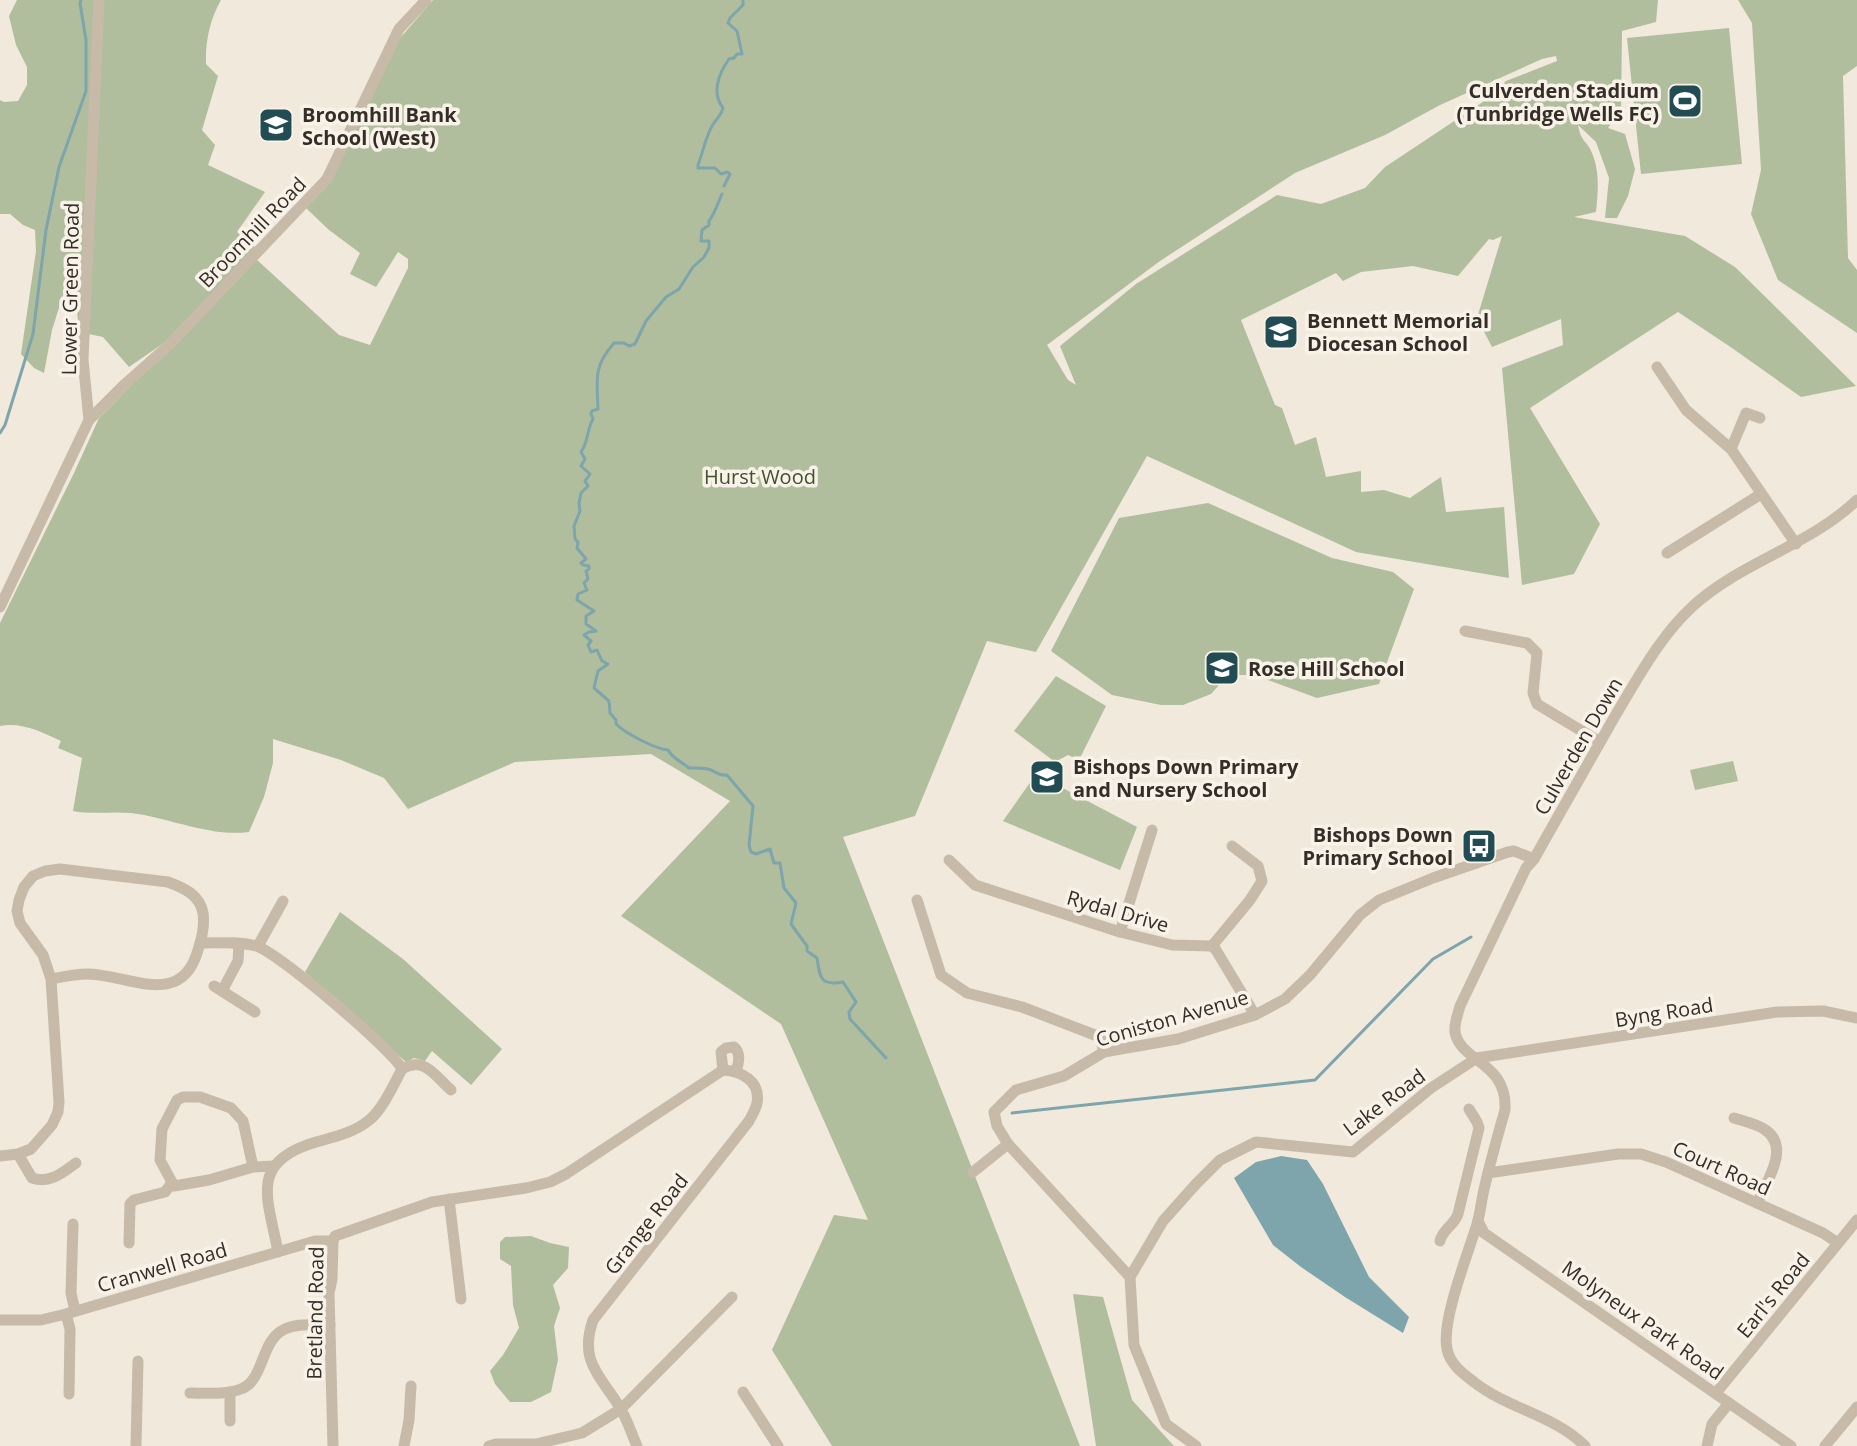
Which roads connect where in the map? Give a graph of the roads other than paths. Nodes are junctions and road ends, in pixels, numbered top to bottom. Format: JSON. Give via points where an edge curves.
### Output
{"nodes":[{"id":1,"x":99,"y":0,"type":"edge"},
{"id":2,"x":426,"y":0,"type":"edge"},
{"id":3,"x":1657,"y":367,"type":"dead end"},
{"id":4,"x":1760,"y":418,"type":"dead end"},
{"id":5,"x":89,"y":420,"type":"junction"},
{"id":6,"x":1731,"y":449,"type":"junction"},
{"id":7,"x":1761,"y":494,"type":"junction"},
{"id":8,"x":1857,"y":500,"type":"edge"},
{"id":9,"x":1796,"y":544,"type":"junction"},
{"id":10,"x":1667,"y":553,"type":"dead end"},
{"id":11,"x":0,"y":607,"type":"edge"},
{"id":12,"x":1465,"y":631,"type":"dead end"},
{"id":13,"x":1600,"y":742,"type":"junction"},
{"id":14,"x":1152,"y":830,"type":"dead end"},
{"id":15,"x":1232,"y":846,"type":"dead end"},
{"id":16,"x":1534,"y":859,"type":"junction"},
{"id":17,"x":949,"y":860,"type":"dead end"},
{"id":18,"x":917,"y":900,"type":"dead end"},
{"id":19,"x":283,"y":901,"type":"dead end"},
{"id":20,"x":1120,"y":932,"type":"junction"},
{"id":21,"x":200,"y":943,"type":"junction"},
{"id":22,"x":239,"y":944,"type":"junction"},
{"id":23,"x":258,"y":946,"type":"junction"},
{"id":24,"x":1212,"y":946,"type":"junction"},
{"id":25,"x":51,"y":979,"type":"junction"},
{"id":26,"x":255,"y":1012,"type":"dead end"},
{"id":27,"x":1255,"y":1015,"type":"junction"},
{"id":28,"x":1857,"y":1018,"type":"edge"},
{"id":29,"x":1104,"y":1052,"type":"junction"},
{"id":30,"x":1477,"y":1058,"type":"junction"},
{"id":31,"x":402,"y":1069,"type":"junction"},
{"id":32,"x":451,"y":1090,"type":"dead end"},
{"id":33,"x":1469,"y":1109,"type":"dead end"},
{"id":34,"x":1734,"y":1118,"type":"dead end"},
{"id":35,"x":1008,"y":1144,"type":"junction"},
{"id":36,"x":18,"y":1154,"type":"junction"},
{"id":37,"x":0,"y":1156,"type":"edge"},
{"id":38,"x":76,"y":1163,"type":"dead end"},
{"id":39,"x":274,"y":1166,"type":"junction"},
{"id":40,"x":253,"y":1167,"type":"junction"},
{"id":41,"x":973,"y":1172,"type":"dead end"},
{"id":42,"x":1488,"y":1173,"type":"junction"},
{"id":43,"x":172,"y":1183,"type":"junction"},
{"id":44,"x":1463,"y":1192,"type":"junction"},
{"id":45,"x":1483,"y":1195,"type":"junction"},
{"id":46,"x":449,"y":1199,"type":"junction"},
{"id":47,"x":432,"y":1202,"type":"joint"},
{"id":48,"x":1757,"y":1203,"type":"junction"},
{"id":49,"x":1857,"y":1220,"type":"edge"},
{"id":50,"x":1478,"y":1221,"type":"junction"},
{"id":51,"x":73,"y":1224,"type":"dead end"},
{"id":52,"x":333,"y":1241,"type":"junction"},
{"id":53,"x":1440,"y":1241,"type":"dead end"},
{"id":54,"x":129,"y":1243,"type":"dead end"},
{"id":55,"x":1838,"y":1243,"type":"junction"},
{"id":56,"x":278,"y":1252,"type":"junction"},
{"id":57,"x":1130,"y":1277,"type":"junction"},
{"id":58,"x":732,"y":1297,"type":"dead end"},
{"id":59,"x":461,"y":1299,"type":"dead end"},
{"id":60,"x":70,"y":1313,"type":"junction"},
{"id":61,"x":0,"y":1320,"type":"edge"},
{"id":62,"x":330,"y":1325,"type":"junction"},
{"id":63,"x":138,"y":1361,"type":"dead end"},
{"id":64,"x":411,"y":1386,"type":"dead end"},
{"id":65,"x":230,"y":1392,"type":"junction"},
{"id":66,"x":743,"y":1392,"type":"dead end"},
{"id":67,"x":190,"y":1393,"type":"dead end"},
{"id":68,"x":1716,"y":1393,"type":"junction"},
{"id":69,"x":69,"y":1394,"type":"dead end"},
{"id":70,"x":1729,"y":1403,"type":"junction"},
{"id":71,"x":1857,"y":1407,"type":"edge"},
{"id":72,"x":623,"y":1413,"type":"junction"},
{"id":73,"x":230,"y":1421,"type":"dead end"},
{"id":74,"x":136,"y":1446,"type":"edge"},
{"id":75,"x":333,"y":1446,"type":"edge"},
{"id":76,"x":404,"y":1446,"type":"edge"},
{"id":77,"x":489,"y":1446,"type":"edge"},
{"id":78,"x":637,"y":1446,"type":"edge"},
{"id":79,"x":778,"y":1446,"type":"edge"},
{"id":80,"x":1196,"y":1446,"type":"edge"},
{"id":81,"x":1585,"y":1446,"type":"edge"},
{"id":82,"x":1707,"y":1446,"type":"edge"},
{"id":83,"x":1791,"y":1446,"type":"edge"},
{"id":84,"x":1825,"y":1446,"type":"edge"}],
"edges":[{"from":1,"to":5,"type":"street","name":"Lower Green Road","via":[[83,360]]},
{"from":2,"to":5,"type":"street","name":"Broomhill Road","via":[[399,29],[327,179],[169,345]]},
{"from":3,"to":6,"type":"street","via":[[1686,410]]},
{"from":4,"to":6,"type":"street","via":[[1746,413]]},
{"from":5,"to":11,"type":"street"},
{"from":6,"to":7,"type":"street"},
{"from":7,"to":9,"type":"street"},
{"from":7,"to":10,"type":"street"},
{"from":8,"to":9,"type":"street","name":"Culverden Down"},
{"from":9,"to":13,"type":"street","name":"Culverden Down","via":[[1710,593],[1672,627]]},
{"from":12,"to":13,"type":"street","via":[[1530,645],[1537,653],[1537,704]]},
{"from":13,"to":16,"type":"street","name":"Culverden Down"},
{"from":14,"to":20,"type":"street"},
{"from":15,"to":24,"type":"street","via":[[1258,866],[1262,881]]},
{"from":16,"to":27,"type":"street","name":"Coniston Avenue","via":[[1508,852],[1379,900],[1285,999]]},
{"from":16,"to":30,"type":"street","name":"Culverden Down","via":[[1460,1006],[1456,1035]]},
{"from":17,"to":20,"type":"street","name":"Rydal Drive","via":[[975,885]]},
{"from":18,"to":29,"type":"street","via":[[941,975],[967,993],[1100,1037]]},
{"from":19,"to":23,"type":"street"},
{"from":20,"to":24,"type":"street","name":"Rydal Drive","via":[[1172,945]]},
{"from":21,"to":22,"type":"street"},
{"from":21,"to":25,"type":"street","via":[[189,973],[157,986],[88,974]]},
{"from":21,"to":25,"type":"street","via":[[203,910],[185,888],[45,871],[24,887],[17,911]]},
{"from":22,"to":23,"type":"street"},
{"from":22,"to":26,"type":"street","via":[[238,961],[218,989]]},
{"from":23,"to":31,"type":"street","via":[[321,993]]},
{"from":24,"to":27,"type":"street"},
{"from":25,"to":36,"type":"street","via":[[58,1112],[44,1136]]},
{"from":27,"to":29,"type":"street","name":"Coniston Avenue","via":[[1178,1039]]},
{"from":28,"to":30,"type":"street","name":"Byng Road","via":[[1823,1011],[1777,1012]]},
{"from":29,"to":35,"type":"street","name":"Coniston Avenue","via":[[1064,1076],[1016,1090],[994,1112]]},
{"from":30,"to":42,"type":"street","name":"Culverden Down","via":[[1505,1092]]},
{"from":30,"to":57,"type":"street","name":"Lake Road","via":[[1353,1152],[1256,1142],[1220,1160],[1163,1221]]},
{"from":31,"to":32,"type":"street","via":[[418,1063]]},
{"from":31,"to":39,"type":"street","via":[[371,1120],[303,1146]]},
{"from":33,"to":44,"type":"street","via":[[1479,1128]]},
{"from":34,"to":48,"type":"street","via":[[1766,1130],[1776,1144],[1776,1163]]},
{"from":35,"to":41,"type":"street"},
{"from":35,"to":57,"type":"street","name":"Coniston Avenue"},
{"from":36,"to":37,"type":"street"},
{"from":36,"to":38,"type":"street","via":[[32,1178],[41,1181]]},
{"from":39,"to":40,"type":"street"},
{"from":39,"to":56,"type":"street","via":[[267,1188]]},
{"from":40,"to":43,"type":"street","via":[[209,1180]]},
{"from":40,"to":43,"type":"street","via":[[243,1121],[231,1108],[183,1097],[162,1129],[160,1160]]},
{"from":42,"to":45,"type":"street"},
{"from":42,"to":48,"type":"street","name":"Court Road","via":[[1641,1154]]},
{"from":43,"to":54,"type":"street","via":[[165,1192],[130,1204]]},
{"from":44,"to":45,"type":"street"},
{"from":44,"to":53,"type":"street","via":[[1456,1221]]},
{"from":45,"to":50,"type":"street"},
{"from":46,"to":47,"type":"street","name":"Grange Road"},
{"from":46,"to":59,"type":"street"},
{"from":46,"to":72,"type":"street","name":"Grange Road","via":[[550,1182],[729,1070],[748,1076],[757,1092],[749,1121],[593,1320],[588,1336],[593,1369]]},
{"from":47,"to":52,"type":"street","name":"Bretland Road","via":[[342,1232]]},
{"from":48,"to":55,"type":"street","name":"Court Road"},
{"from":49,"to":55,"type":"street","name":"Earl's Road"},
{"from":50,"to":68,"type":"street","name":"Molyneux Park Road","via":[[1484,1233]]},
{"from":50,"to":81,"type":"street","via":[[1457,1287],[1447,1353],[1477,1384],[1557,1425]]},
{"from":51,"to":60,"type":"street"},
{"from":52,"to":56,"type":"street","name":"Cranwell Road"},
{"from":52,"to":62,"type":"street","name":"Bretland Road"},
{"from":55,"to":68,"type":"street","name":"Earl's Road"},
{"from":56,"to":60,"type":"street","name":"Cranwell Road"},
{"from":57,"to":80,"type":"street","via":[[1134,1345],[1166,1424]]},
{"from":58,"to":72,"type":"street"},
{"from":60,"to":61,"type":"street","name":"Cranwell Road","via":[[41,1320]]},
{"from":60,"to":69,"type":"street"},
{"from":62,"to":65,"type":"street","via":[[288,1327],[276,1334],[253,1380]]},
{"from":62,"to":75,"type":"street","name":"Bretland Road"},
{"from":63,"to":74,"type":"street"},
{"from":64,"to":76,"type":"street"},
{"from":65,"to":67,"type":"street"},
{"from":65,"to":73,"type":"street"},
{"from":66,"to":79,"type":"street"},
{"from":68,"to":70,"type":"street","name":"Molyneux Park Road"},
{"from":70,"to":82,"type":"street","via":[[1712,1424]]},
{"from":70,"to":83,"type":"street","name":"Molyneux Park Road"},
{"from":71,"to":84,"type":"street"},
{"from":72,"to":77,"type":"street","via":[[582,1433],[536,1444]]},
{"from":72,"to":78,"type":"street"}]}
